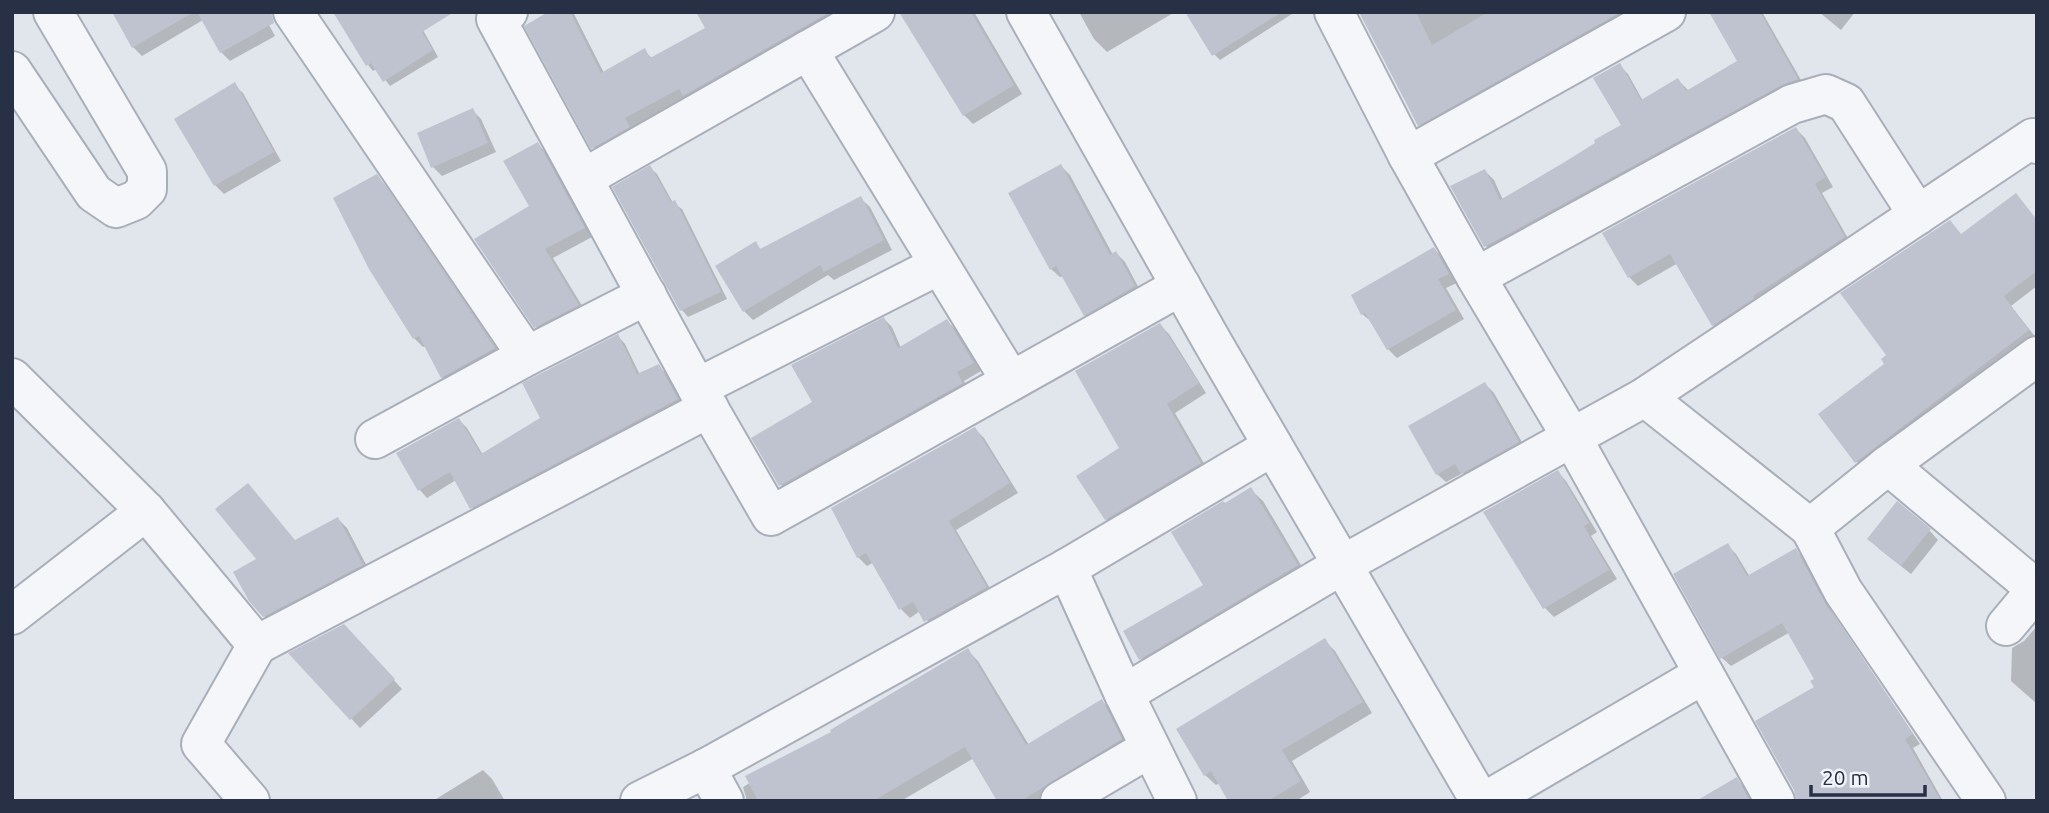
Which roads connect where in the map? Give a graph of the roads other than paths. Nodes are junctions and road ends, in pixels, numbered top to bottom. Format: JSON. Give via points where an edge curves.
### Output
{"nodes":[{"id":1,"x":52,"y":12,"type":"edge"},
{"id":2,"x":293,"y":12,"type":"edge"},
{"id":3,"x":508,"y":12,"type":"edge"},
{"id":4,"x":1026,"y":12,"type":"edge"},
{"id":5,"x":1334,"y":12,"type":"edge"},
{"id":6,"x":1666,"y":12,"type":"edge"},
{"id":7,"x":873,"y":13,"type":"edge"},
{"id":8,"x":808,"y":50,"type":"junction"},
{"id":9,"x":12,"y":71,"type":"edge"},
{"id":10,"x":2037,"y":144,"type":"edge"},
{"id":11,"x":1408,"y":156,"type":"junction"},
{"id":12,"x":584,"y":178,"type":"junction"},
{"id":13,"x":1918,"y":215,"type":"junction"},
{"id":14,"x":939,"y":265,"type":"junction"},
{"id":15,"x":1476,"y":277,"type":"junction"},
{"id":16,"x":1181,"y":286,"type":"junction"},
{"id":17,"x":647,"y":295,"type":"junction"},
{"id":18,"x":527,"y":356,"type":"junction"},
{"id":19,"x":2037,"y":356,"type":"edge"},
{"id":20,"x":12,"y":378,"type":"edge"},
{"id":21,"x":1011,"y":381,"type":"junction"},
{"id":22,"x":1645,"y":397,"type":"junction"},
{"id":23,"x":703,"y":398,"type":"junction"},
{"id":24,"x":1572,"y":436,"type":"junction"},
{"id":25,"x":375,"y":439,"type":"dead end"},
{"id":26,"x":1273,"y":446,"type":"junction"},
{"id":27,"x":1888,"y":465,"type":"junction"},
{"id":28,"x":146,"y":511,"type":"junction"},
{"id":29,"x":1810,"y":528,"type":"junction"},
{"id":30,"x":1342,"y":565,"type":"junction"},
{"id":31,"x":1067,"y":568,"type":"junction"},
{"id":32,"x":2037,"y":589,"type":"edge"},
{"id":33,"x":12,"y":615,"type":"edge"},
{"id":34,"x":2006,"y":626,"type":"dead end"},
{"id":35,"x":257,"y":645,"type":"junction"},
{"id":36,"x":1704,"y":674,"type":"junction"},
{"id":37,"x":1124,"y":694,"type":"junction"},
{"id":38,"x":1150,"y":748,"type":"junction"},
{"id":39,"x":706,"y":768,"type":"junction"},
{"id":40,"x":250,"y":801,"type":"edge"},
{"id":41,"x":640,"y":801,"type":"edge"},
{"id":42,"x":724,"y":801,"type":"edge"},
{"id":43,"x":1060,"y":801,"type":"edge"},
{"id":44,"x":1177,"y":801,"type":"edge"},
{"id":45,"x":1480,"y":801,"type":"edge"},
{"id":46,"x":1486,"y":801,"type":"edge"},
{"id":47,"x":1775,"y":801,"type":"edge"},
{"id":48,"x":1986,"y":801,"type":"edge"}],
"edges":[{"from":1,"to":9,"type":"street","via":[[147,171],[147,189],[136,200],[116,208],[94,193]]},
{"from":2,"to":18,"type":"street"},
{"from":3,"to":12,"type":"street","via":[[496,19]]},
{"from":4,"to":16,"type":"street"},
{"from":5,"to":11,"type":"street"},
{"from":6,"to":11,"type":"street"},
{"from":7,"to":8,"type":"street"},
{"from":8,"to":12,"type":"street"},
{"from":8,"to":14,"type":"street"},
{"from":10,"to":13,"type":"street","via":[[2033,138]]},
{"from":11,"to":15,"type":"street"},
{"from":12,"to":17,"type":"street"},
{"from":13,"to":15,"type":"street","via":[[1846,103],[1826,94],[1792,104]]},
{"from":13,"to":22,"type":"street"},
{"from":14,"to":21,"type":"street"},
{"from":14,"to":23,"type":"street"},
{"from":15,"to":24,"type":"street"},
{"from":16,"to":21,"type":"street"},
{"from":16,"to":26,"type":"street"},
{"from":17,"to":18,"type":"street"},
{"from":17,"to":23,"type":"street"},
{"from":18,"to":25,"type":"street"},
{"from":19,"to":27,"type":"street"},
{"from":20,"to":28,"type":"street"},
{"from":21,"to":23,"type":"street","via":[[771,516]]},
{"from":22,"to":24,"type":"street"},
{"from":22,"to":29,"type":"street"},
{"from":23,"to":35,"type":"street"},
{"from":24,"to":30,"type":"street"},
{"from":24,"to":36,"type":"street"},
{"from":26,"to":30,"type":"street"},
{"from":26,"to":31,"type":"street"},
{"from":27,"to":29,"type":"street"},
{"from":27,"to":32,"type":"street"},
{"from":28,"to":33,"type":"street"},
{"from":28,"to":35,"type":"street"},
{"from":29,"to":48,"type":"street","via":[[1843,591]]},
{"from":30,"to":37,"type":"street"},
{"from":30,"to":45,"type":"street"},
{"from":31,"to":37,"type":"street"},
{"from":31,"to":39,"type":"street"},
{"from":32,"to":34,"type":"street"},
{"from":35,"to":40,"type":"street","via":[[201,744]]},
{"from":36,"to":46,"type":"street"},
{"from":36,"to":47,"type":"street"},
{"from":37,"to":38,"type":"street"},
{"from":38,"to":43,"type":"street"},
{"from":38,"to":44,"type":"street"},
{"from":39,"to":41,"type":"street"},
{"from":39,"to":42,"type":"street"}]}
